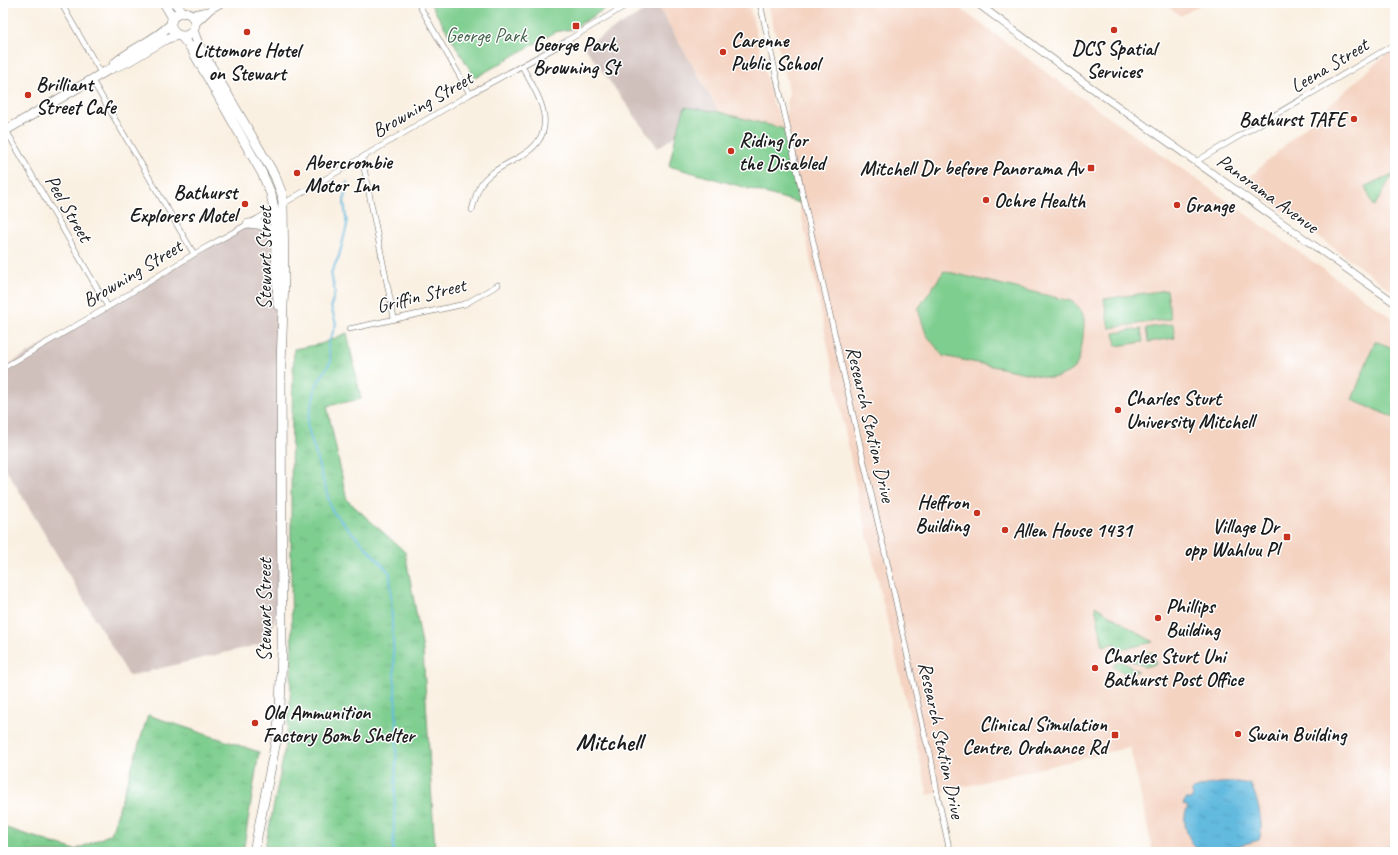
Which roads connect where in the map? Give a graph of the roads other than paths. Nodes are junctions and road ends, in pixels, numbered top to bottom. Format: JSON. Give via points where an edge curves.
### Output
{"nodes":[{"id":1,"x":62,"y":3,"type":"edge"},
{"id":2,"x":164,"y":3,"type":"edge"},
{"id":3,"x":175,"y":3,"type":"edge"},
{"id":4,"x":222,"y":3,"type":"edge"},
{"id":5,"x":418,"y":3,"type":"edge"},
{"id":6,"x":630,"y":3,"type":"edge"},
{"id":7,"x":760,"y":3,"type":"edge"},
{"id":8,"x":977,"y":3,"type":"edge"},
{"id":9,"x":211,"y":9,"type":"junction"},
{"id":10,"x":186,"y":14,"type":"junction"},
{"id":11,"x":172,"y":21,"type":"junction"},
{"id":12,"x":193,"y":28,"type":"junction"},
{"id":13,"x":180,"y":36,"type":"junction"},
{"id":14,"x":1395,"y":44,"type":"edge"},
{"id":15,"x":522,"y":66,"type":"junction"},
{"id":16,"x":104,"y":72,"type":"junction"},
{"id":17,"x":92,"y":80,"type":"junction"},
{"id":18,"x":470,"y":94,"type":"junction"},
{"id":19,"x":4,"y":129,"type":"edge"},
{"id":20,"x":362,"y":158,"type":"junction"},
{"id":21,"x":1197,"y":161,"type":"junction"},
{"id":22,"x":283,"y":204,"type":"junction"},
{"id":23,"x":274,"y":209,"type":"junction"},
{"id":24,"x":472,"y":210,"type":"dead end"},
{"id":25,"x":248,"y":224,"type":"junction"},
{"id":26,"x":276,"y":248,"type":"junction"},
{"id":27,"x":194,"y":254,"type":"junction"},
{"id":28,"x":498,"y":285,"type":"dead end"},
{"id":29,"x":1395,"y":303,"type":"edge"},
{"id":30,"x":108,"y":307,"type":"junction"},
{"id":31,"x":394,"y":318,"type":"junction"},
{"id":32,"x":349,"y":329,"type":"dead end"},
{"id":33,"x":281,"y":365,"type":"junction"},
{"id":34,"x":3,"y":368,"type":"edge"},
{"id":35,"x":254,"y":852,"type":"edge"},
{"id":36,"x":950,"y":852,"type":"edge"}],
"edges":[{"from":1,"to":16,"type":"street"},
{"from":2,"to":11,"type":"highway"},
{"from":3,"to":10,"type":"highway"},
{"from":4,"to":9,"type":"street"},
{"from":5,"to":18,"type":"street"},
{"from":6,"to":15,"type":"street","name":"Browning Street"},
{"from":7,"to":36,"type":"street","name":"Research Station Drive","via":[[930,752]]},
{"from":8,"to":21,"type":"street","name":"Panorama Avenue","via":[[1075,76]]},
{"from":9,"to":10,"type":"street"},
{"from":9,"to":12,"type":"street"},
{"from":10,"to":11,"type":"highway","via":[[177,14]]},
{"from":10,"to":12,"type":"highway","via":[[194,21]]},
{"from":11,"to":13,"type":"highway","via":[[173,31]]},
{"from":11,"to":16,"type":"highway","via":[[158,36],[123,56]]},
{"from":12,"to":13,"type":"highway","via":[[188,35]]},
{"from":12,"to":22,"type":"highway","name":"Stewart Street","via":[[198,44],[275,176]]},
{"from":13,"to":16,"type":"highway","via":[[166,39]]},
{"from":13,"to":23,"type":"highway","name":"Stewart Street","via":[[191,48],[262,173]]},
{"from":14,"to":21,"type":"street","name":"Leena Street"},
{"from":15,"to":18,"type":"street","name":"Browning Street"},
{"from":15,"to":24,"type":"street","via":[[544,110],[544,128],[532,149],[485,179]]},
{"from":16,"to":17,"type":"highway"},
{"from":17,"to":19,"type":"highway"},
{"from":17,"to":27,"type":"street"},
{"from":18,"to":20,"type":"street","name":"Browning Street"},
{"from":19,"to":30,"type":"street","name":"Peel Street"},
{"from":20,"to":22,"type":"street","name":"Browning Street"},
{"from":20,"to":31,"type":"street"},
{"from":21,"to":29,"type":"street","name":"Panorama Avenue"},
{"from":22,"to":23,"type":"street","name":"Browning Street"},
{"from":22,"to":33,"type":"highway","name":"Stewart Street"},
{"from":23,"to":25,"type":"street","name":"Browning Street"},
{"from":23,"to":26,"type":"highway","name":"Stewart Street"},
{"from":25,"to":26,"type":"highway","via":[[268,228]]},
{"from":25,"to":27,"type":"street","name":"Browning Street"},
{"from":26,"to":33,"type":"highway","name":"Stewart Street"},
{"from":27,"to":30,"type":"street","name":"Browning Street"},
{"from":28,"to":31,"type":"street","name":"Griffin Street","via":[[465,304]]},
{"from":30,"to":34,"type":"street","name":"Browning Street"},
{"from":31,"to":32,"type":"street","name":"Griffin Street"},
{"from":33,"to":35,"type":"highway","name":"Stewart Street","via":[[280,702],[275,744]]}]}
